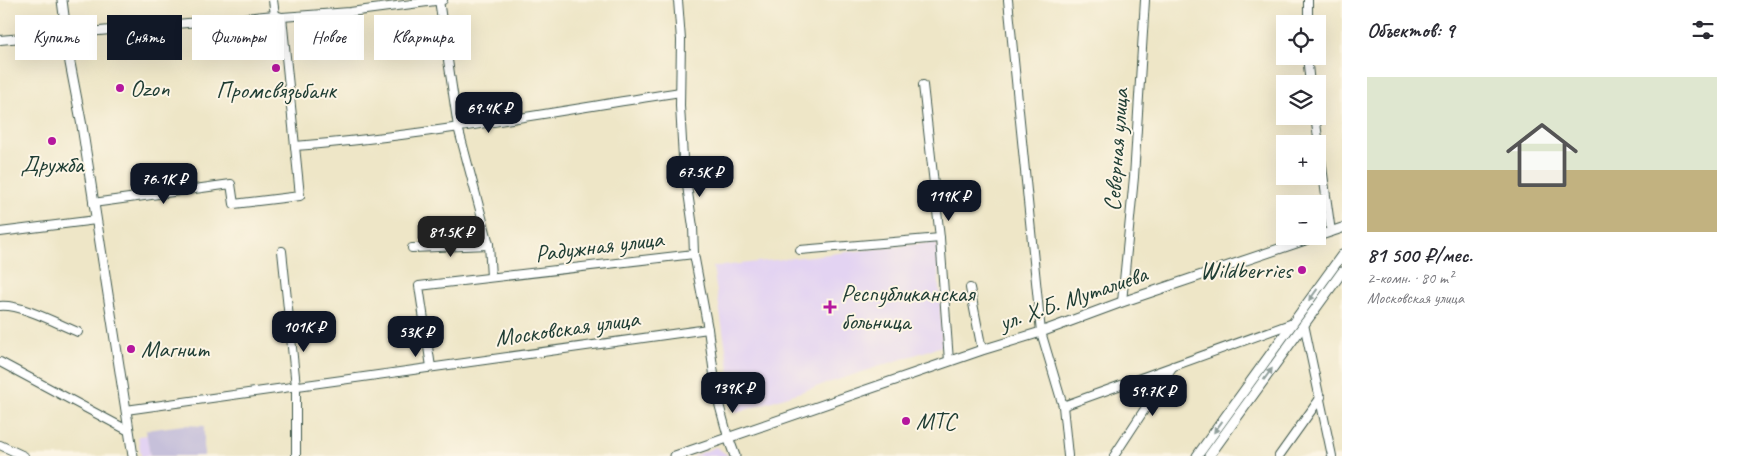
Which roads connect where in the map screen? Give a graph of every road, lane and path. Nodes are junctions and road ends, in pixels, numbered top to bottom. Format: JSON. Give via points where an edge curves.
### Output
{"nodes":[{"id":1,"x":62,"y":0,"type":"edge"},
{"id":2,"x":273,"y":0,"type":"edge"},
{"id":3,"x":439,"y":0,"type":"edge"},
{"id":4,"x":443,"y":0,"type":"edge"},
{"id":5,"x":678,"y":0,"type":"edge"},
{"id":6,"x":1008,"y":0,"type":"edge"},
{"id":7,"x":1145,"y":0,"type":"edge"},
{"id":8,"x":1308,"y":0,"type":"edge"},
{"id":9,"x":64,"y":15,"type":"edge"},
{"id":10,"x":278,"y":15,"type":"edge"},
{"id":11,"x":1308,"y":15,"type":"edge"},
{"id":12,"x":284,"y":16,"type":"edge"},
{"id":13,"x":192,"y":23,"type":"edge"},
{"id":14,"x":97,"y":31,"type":"edge"},
{"id":15,"x":15,"y":39,"type":"edge"},
{"id":16,"x":0,"y":40,"type":"edge"},
{"id":17,"x":70,"y":60,"type":"edge"},
{"id":18,"x":284,"y":60,"type":"edge"},
{"id":19,"x":923,"y":85,"type":"dead end"},
{"id":20,"x":680,"y":92,"type":"junction"},
{"id":21,"x":1316,"y":125,"type":"edge"},
{"id":22,"x":458,"y":127,"type":"junction"},
{"id":23,"x":295,"y":146,"type":"junction"},
{"id":24,"x":94,"y":203,"type":"junction"},
{"id":25,"x":96,"y":220,"type":"junction"},
{"id":26,"x":1342,"y":228,"type":"edge"},
{"id":27,"x":0,"y":232,"type":"edge"},
{"id":28,"x":1331,"y":232,"type":"junction"},
{"id":29,"x":1326,"y":233,"type":"edge"},
{"id":30,"x":940,"y":238,"type":"junction"},
{"id":31,"x":1290,"y":245,"type":"edge"},
{"id":32,"x":489,"y":246,"type":"junction"},
{"id":33,"x":412,"y":248,"type":"dead end"},
{"id":34,"x":800,"y":250,"type":"dead end"},
{"id":35,"x":282,"y":251,"type":"dead end"},
{"id":36,"x":694,"y":254,"type":"junction"},
{"id":37,"x":1342,"y":255,"type":"edge"},
{"id":38,"x":1342,"y":272,"type":"edge"},
{"id":39,"x":491,"y":277,"type":"junction"},
{"id":40,"x":970,"y":288,"type":"dead end"},
{"id":41,"x":1122,"y":302,"type":"junction"},
{"id":42,"x":0,"y":306,"type":"edge"},
{"id":43,"x":1293,"y":323,"type":"junction"},
{"id":44,"x":1304,"y":324,"type":"junction"},
{"id":45,"x":708,"y":329,"type":"junction"},
{"id":46,"x":78,"y":332,"type":"dead end"},
{"id":47,"x":1041,"y":332,"type":"junction"},
{"id":48,"x":982,"y":350,"type":"junction"},
{"id":49,"x":949,"y":361,"type":"junction"},
{"id":50,"x":0,"y":362,"type":"edge"},
{"id":51,"x":1173,"y":366,"type":"junction"},
{"id":52,"x":431,"y":367,"type":"junction"},
{"id":53,"x":296,"y":386,"type":"junction"},
{"id":54,"x":1321,"y":397,"type":"junction"},
{"id":55,"x":1063,"y":406,"type":"junction"},
{"id":56,"x":126,"y":410,"type":"junction"},
{"id":57,"x":129,"y":431,"type":"junction"},
{"id":58,"x":728,"y":437,"type":"junction"},
{"id":59,"x":0,"y":444,"type":"edge"},
{"id":60,"x":24,"y":456,"type":"edge"},
{"id":61,"x":133,"y":456,"type":"edge"},
{"id":62,"x":296,"y":456,"type":"edge"},
{"id":63,"x":675,"y":456,"type":"edge"},
{"id":64,"x":736,"y":456,"type":"edge"},
{"id":65,"x":1068,"y":456,"type":"edge"},
{"id":66,"x":1114,"y":456,"type":"edge"},
{"id":67,"x":1197,"y":456,"type":"edge"},
{"id":68,"x":1209,"y":456,"type":"edge"},
{"id":69,"x":1278,"y":456,"type":"edge"},
{"id":70,"x":1332,"y":456,"type":"edge"}],
"edges":[{"from":1,"to":9,"type":"main road"},
{"from":2,"to":10,"type":"street"},
{"from":3,"to":4,"type":"street"},
{"from":3,"to":12,"type":"street","via":[[350,12]]},
{"from":3,"to":22,"type":"street"},
{"from":5,"to":20,"type":"street"},
{"from":6,"to":47,"type":"street"},
{"from":7,"to":41,"type":"street","name":"Северная улица"},
{"from":8,"to":11,"type":"street"},
{"from":13,"to":14,"type":"street"},
{"from":15,"to":16,"type":"street"},
{"from":17,"to":24,"type":"main road"},
{"from":18,"to":23,"type":"street"},
{"from":19,"to":30,"type":"street"},
{"from":20,"to":22,"type":"street"},
{"from":20,"to":36,"type":"street","via":[[683,158]]},
{"from":21,"to":28,"type":"street"},
{"from":22,"to":23,"type":"street"},
{"from":22,"to":32,"type":"street"},
{"from":23,"to":24,"type":"street","via":[[300,196],[234,204],[231,184]]},
{"from":24,"to":25,"type":"main road"},
{"from":25,"to":27,"type":"street"},
{"from":25,"to":56,"type":"main road"},
{"from":26,"to":28,"type":"main road","name":"ул. Х.Б. Муталиева"},
{"from":28,"to":29,"type":"main road","name":"ул. Х.Б. Муталиева"},
{"from":30,"to":34,"type":"street"},
{"from":30,"to":49,"type":"street"},
{"from":31,"to":41,"type":"main road","name":"ул. Х.Б. Муталиева"},
{"from":32,"to":33,"type":"street"},
{"from":32,"to":39,"type":"street"},
{"from":35,"to":53,"type":"street"},
{"from":36,"to":39,"type":"street","name":"Радужная улица"},
{"from":36,"to":45,"type":"street"},
{"from":37,"to":43,"type":"main road","one_way":true},
{"from":38,"to":44,"type":"main road"},
{"from":39,"to":52,"type":"street","name":"Радужная улица","via":[[419,286]]},
{"from":40,"to":48,"type":"street"},
{"from":41,"to":47,"type":"main road","name":"ул. Х.Б. Муталиева"},
{"from":42,"to":46,"type":"street","via":[[22,309]]},
{"from":43,"to":51,"type":"street"},
{"from":43,"to":67,"type":"main road","one_way":true},
{"from":44,"to":54,"type":"street"},
{"from":68,"to":44,"type":"main road","one_way":true},
{"from":45,"to":52,"type":"street","name":"Московская улица"},
{"from":45,"to":58,"type":"street","via":[[717,397]]},
{"from":47,"to":48,"type":"main road","name":"ул. Х.Б. Муталиева"},
{"from":47,"to":55,"type":"street"},
{"from":48,"to":49,"type":"main road","name":"ул. Х.Б. Муталиева"},
{"from":49,"to":58,"type":"main road","name":"ул. Х.Б. Муталиева"},
{"from":50,"to":57,"type":"street"},
{"from":51,"to":55,"type":"street"},
{"from":51,"to":66,"type":"street"},
{"from":52,"to":53,"type":"street","name":"Московская улица"},
{"from":53,"to":56,"type":"street","name":"Московская улица"},
{"from":53,"to":62,"type":"street"},
{"from":54,"to":69,"type":"street"},
{"from":54,"to":70,"type":"street"},
{"from":55,"to":65,"type":"street"},
{"from":56,"to":57,"type":"main road"},
{"from":57,"to":61,"type":"main road"},
{"from":58,"to":63,"type":"main road","name":"ул. Х.Б. Муталиева"},
{"from":58,"to":64,"type":"main road"},
{"from":59,"to":60,"type":"street"}]}
